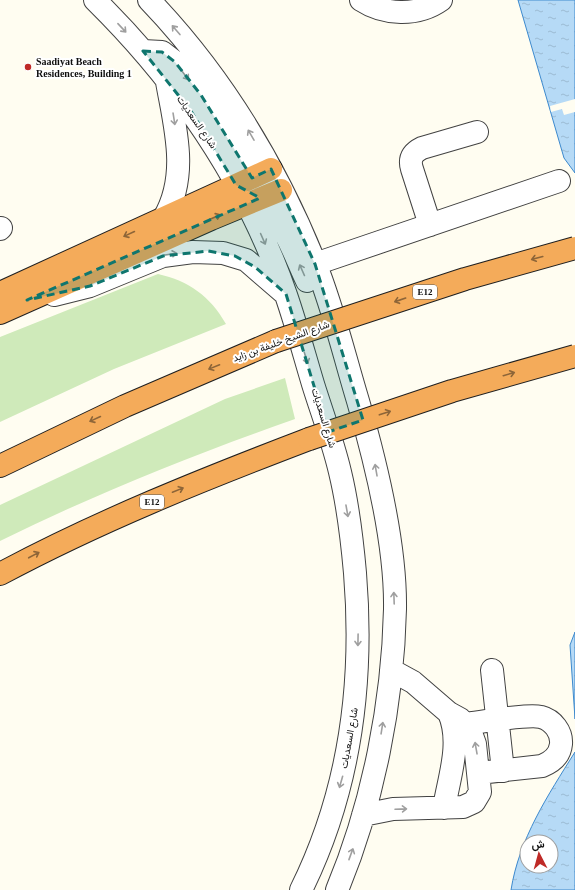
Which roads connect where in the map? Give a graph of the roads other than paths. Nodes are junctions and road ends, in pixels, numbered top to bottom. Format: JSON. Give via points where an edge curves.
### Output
{"nodes":[{"id":1,"x":95,"y":0,"type":"edge"},
{"id":2,"x":149,"y":0,"type":"edge"},
{"id":3,"x":361,"y":0,"type":"edge"},
{"id":4,"x":441,"y":0,"type":"edge"},
{"id":5,"x":143,"y":50,"type":"junction"},
{"id":6,"x":167,"y":81,"type":"junction"},
{"id":7,"x":476,"y":132,"type":"dead end"},
{"id":8,"x":559,"y":181,"type":"dead end"},
{"id":9,"x":253,"y":187,"type":"junction"},
{"id":10,"x":164,"y":218,"type":"junction"},
{"id":11,"x":430,"y":226,"type":"junction"},
{"id":12,"x":575,"y":248,"type":"edge"},
{"id":13,"x":316,"y":264,"type":"junction"},
{"id":14,"x":0,"y":293,"type":"edge"},
{"id":15,"x":286,"y":294,"type":"junction"},
{"id":16,"x":27,"y":300,"type":"junction"},
{"id":17,"x":332,"y":311,"type":"junction"},
{"id":18,"x":0,"y":313,"type":"edge"},
{"id":19,"x":575,"y":356,"type":"edge"},
{"id":20,"x":0,"y":466,"type":"edge"},
{"id":21,"x":0,"y":574,"type":"edge"},
{"id":22,"x":391,"y":670,"type":"junction"},
{"id":23,"x":492,"y":670,"type":"dead end"},
{"id":24,"x":457,"y":719,"type":"junction"},
{"id":25,"x":498,"y":721,"type":"junction"},
{"id":26,"x":503,"y":771,"type":"junction"},
{"id":27,"x":479,"y":774,"type":"junction"},
{"id":28,"x":444,"y":808,"type":"junction"},
{"id":29,"x":363,"y":815,"type":"junction"},
{"id":30,"x":301,"y":890,"type":"edge"},
{"id":31,"x":337,"y":890,"type":"edge"}],
"edges":[{"from":1,"to":5,"type":"street","name":"شارع السعديات","one_way":true},
{"from":9,"to":2,"type":"street","name":"شارع السعديات","one_way":true,"via":[[228,98],[187,42]]},
{"from":3,"to":4,"type":"street","via":[[383,10],[406,12],[428,7]]},
{"from":5,"to":6,"type":"street","name":"شارع السعديات"},
{"from":5,"to":9,"type":"street","one_way":true,"via":[[162,52],[176,62],[224,128]]},
{"from":6,"to":9,"type":"street","name":"شارع السعديات"},
{"from":6,"to":10,"type":"street","one_way":true,"via":[[179,161],[176,190]]},
{"from":7,"to":11,"type":"street","via":[[422,148],[411,156],[412,169]]},
{"from":8,"to":11,"type":"street"},
{"from":9,"to":10,"type":"highway"},
{"from":9,"to":13,"type":"street","via":[[281,190]]},
{"from":9,"to":15,"type":"street","name":"شارع السعديات","one_way":true,"via":[[262,237]]},
{"from":16,"to":9,"type":"highway","one_way":true},
{"from":17,"to":9,"type":"street","one_way":true,"via":[[316,300],[283,228]]},
{"from":10,"to":14,"type":"highway","one_way":true},
{"from":11,"to":13,"type":"street"},
{"from":12,"to":20,"type":"highway","name":"شارع الشيخ خليفة بن زايد","number":"E12","one_way":true,"bridge":true,"via":[[465,279],[276,341],[125,406]]},
{"from":13,"to":17,"type":"street"},
{"from":16,"to":15,"type":"street","one_way":true,"via":[[90,286],[163,256],[193,252],[223,253],[246,260],[273,286]]},
{"from":15,"to":30,"type":"street","name":"شارع السعديات","one_way":true,"via":[[340,471],[354,556],[358,622],[357,682],[350,743],[326,831]]},
{"from":16,"to":18,"type":"highway"},
{"from":22,"to":17,"type":"street","one_way":true,"via":[[395,608],[386,521],[372,449]]},
{"from":21,"to":19,"type":"highway","number":"E12","one_way":true,"bridge":true,"via":[[40,552],[188,486],[309,439],[452,391]]},
{"from":22,"to":24,"type":"street","via":[[413,682]]},
{"from":29,"to":22,"type":"street","one_way":true,"via":[[382,729]]},
{"from":23,"to":25,"type":"street"},
{"from":24,"to":25,"type":"street"},
{"from":27,"to":24,"type":"street","one_way":true,"via":[[475,744],[470,730]]},
{"from":24,"to":28,"type":"street"},
{"from":25,"to":26,"type":"street"},
{"from":25,"to":26,"type":"street","via":[[543,717],[554,725],[560,737],[559,752],[549,763]]},
{"from":26,"to":27,"type":"street"},
{"from":27,"to":28,"type":"street","via":[[480,792],[474,802],[463,807]]},
{"from":29,"to":28,"type":"street","one_way":true,"via":[[394,809]]},
{"from":31,"to":29,"type":"street","one_way":true}]}
